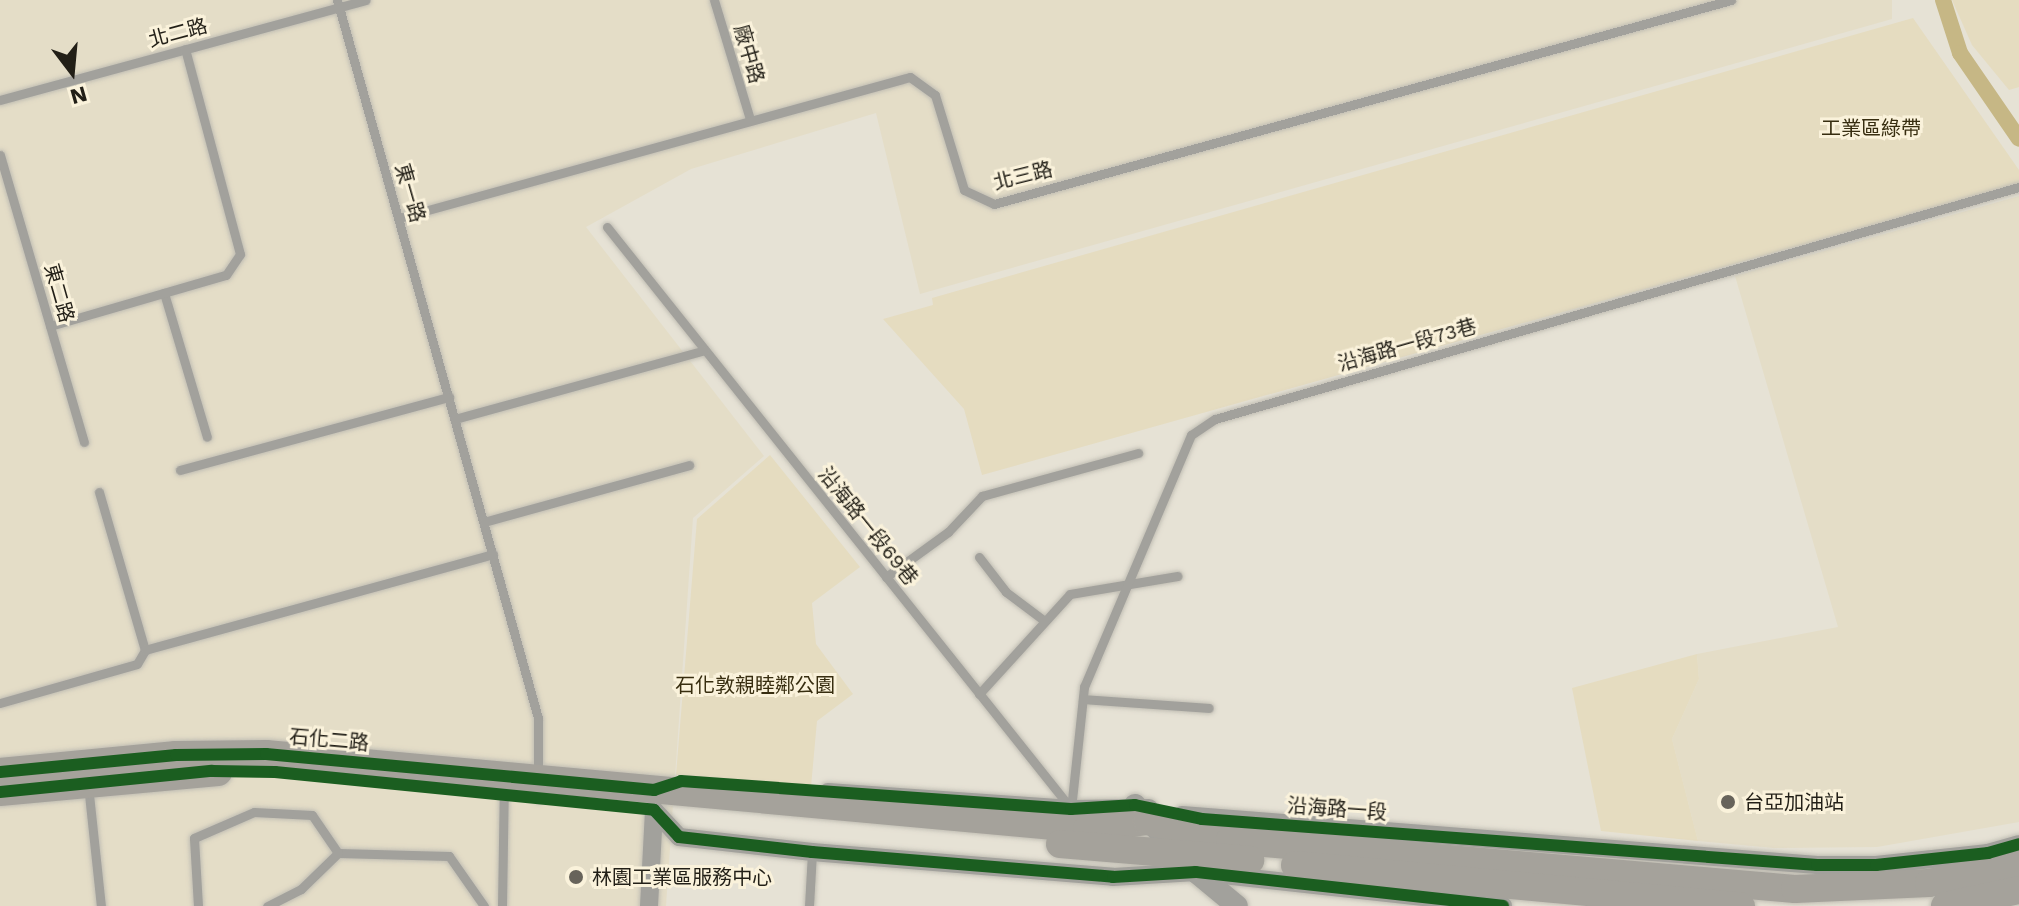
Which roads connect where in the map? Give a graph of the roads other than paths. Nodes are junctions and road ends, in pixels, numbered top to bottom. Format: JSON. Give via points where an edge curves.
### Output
{"nodes":[{"id":1,"x":366,"y":0,"type":"edge"},
{"id":2,"x":714,"y":0,"type":"edge"},
{"id":3,"x":1731,"y":0,"type":"edge"},
{"id":4,"x":338,"y":4,"type":"edge"},
{"id":5,"x":185,"y":49,"type":"junction"},
{"id":6,"x":0,"y":100,"type":"edge"},
{"id":7,"x":750,"y":119,"type":"junction"},
{"id":8,"x":0,"y":155,"type":"edge"},
{"id":9,"x":2019,"y":187,"type":"edge"},
{"id":10,"x":399,"y":218,"type":"junction"},
{"id":11,"x":607,"y":227,"type":"dead end"},
{"id":12,"x":164,"y":293,"type":"junction"},
{"id":13,"x":50,"y":326,"type":"junction"},
{"id":14,"x":705,"y":350,"type":"junction"},
{"id":15,"x":449,"y":397,"type":"junction"},
{"id":16,"x":455,"y":419,"type":"junction"},
{"id":17,"x":207,"y":437,"type":"dead end"},
{"id":18,"x":84,"y":442,"type":"dead end"},
{"id":19,"x":1138,"y":453,"type":"dead end"},
{"id":20,"x":689,"y":465,"type":"dead end"},
{"id":21,"x":180,"y":470,"type":"dead end"},
{"id":22,"x":99,"y":492,"type":"dead end"},
{"id":23,"x":484,"y":522,"type":"junction"},
{"id":24,"x":493,"y":554,"type":"junction"},
{"id":25,"x":979,"y":557,"type":"dead end"},
{"id":26,"x":1178,"y":576,"type":"dead end"},
{"id":27,"x":886,"y":577,"type":"junction"},
{"id":28,"x":1129,"y":580,"type":"junction"},
{"id":29,"x":1042,"y":619,"type":"junction"},
{"id":30,"x":145,"y":650,"type":"junction"},
{"id":31,"x":979,"y":694,"type":"junction"},
{"id":32,"x":1083,"y":699,"type":"junction"},
{"id":33,"x":0,"y":703,"type":"edge"},
{"id":34,"x":1209,"y":708,"type":"dead end"},
{"id":35,"x":0,"y":772,"type":"edge"},
{"id":36,"x":88,"y":782,"type":"junction"},
{"id":37,"x":504,"y":785,"type":"junction"},
{"id":38,"x":538,"y":789,"type":"junction"},
{"id":39,"x":0,"y":792,"type":"edge"},
{"id":40,"x":654,"y":800,"type":"junction"},
{"id":41,"x":1141,"y":813,"type":"junction"},
{"id":42,"x":1086,"y":829,"type":"junction"},
{"id":43,"x":2019,"y":844,"type":"edge"},
{"id":44,"x":812,"y":852,"type":"junction"},
{"id":45,"x":338,"y":853,"type":"junction"},
{"id":46,"x":1188,"y":862,"type":"junction"},
{"id":47,"x":2019,"y":864,"type":"edge"},
{"id":48,"x":2019,"y":890,"type":"edge"},
{"id":49,"x":484,"y":904,"type":"edge"},
{"id":50,"x":101,"y":906,"type":"edge"},
{"id":51,"x":198,"y":906,"type":"edge"},
{"id":52,"x":267,"y":906,"type":"edge"},
{"id":53,"x":495,"y":906,"type":"edge"},
{"id":54,"x":502,"y":906,"type":"edge"},
{"id":55,"x":649,"y":906,"type":"edge"},
{"id":56,"x":809,"y":906,"type":"edge"},
{"id":57,"x":1237,"y":906,"type":"edge"},
{"id":58,"x":1503,"y":906,"type":"edge"},
{"id":59,"x":1741,"y":906,"type":"edge"},
{"id":60,"x":1945,"y":906,"type":"edge"}],
"edges":[{"from":1,"to":4,"type":"lane","name":"北二路"},
{"from":2,"to":7,"type":"lane","name":"廠中路"},
{"from":3,"to":7,"type":"lane","name":"北三路","via":[[994,204],[964,190],[935,95],[910,77]]},
{"from":4,"to":5,"type":"lane","name":"北二路"},
{"from":4,"to":10,"type":"lane","name":"東一路"},
{"from":5,"to":6,"type":"lane","name":"北二路"},
{"from":5,"to":12,"type":"lane","via":[[240,254],[226,275]]},
{"from":7,"to":10,"type":"lane","name":"北三路"},
{"from":8,"to":13,"type":"lane","name":"東二路"},
{"from":9,"to":28,"type":"lane","name":"沿海路一段73巷","via":[[1215,419],[1191,435]]},
{"from":10,"to":15,"type":"lane","name":"東一路"},
{"from":11,"to":14,"type":"lane","name":"沿海路一段69巷"},
{"from":12,"to":13,"type":"lane"},
{"from":12,"to":17,"type":"lane"},
{"from":13,"to":18,"type":"lane","name":"東二路"},
{"from":14,"to":16,"type":"lane"},
{"from":14,"to":27,"type":"lane","name":"沿海路一段69巷"},
{"from":15,"to":16,"type":"lane","name":"東一路"},
{"from":15,"to":21,"type":"lane"},
{"from":16,"to":23,"type":"lane","name":"東一路"},
{"from":19,"to":27,"type":"lane","via":[[982,496],[948,532]]},
{"from":20,"to":23,"type":"lane"},
{"from":22,"to":30,"type":"lane"},
{"from":23,"to":24,"type":"lane","name":"東一路"},
{"from":24,"to":30,"type":"lane"},
{"from":24,"to":38,"type":"lane","name":"東一路","via":[[538,718]]},
{"from":25,"to":29,"type":"lane","via":[[1006,592]]},
{"from":26,"to":28,"type":"lane"},
{"from":27,"to":31,"type":"lane","name":"沿海路一段69巷"},
{"from":28,"to":29,"type":"lane","via":[[1070,594]]},
{"from":28,"to":32,"type":"lane","name":"沿海路一段73巷"},
{"from":29,"to":31,"type":"lane"},
{"from":30,"to":33,"type":"lane","via":[[137,664]]},
{"from":31,"to":42,"type":"lane","name":"沿海路一段69巷"},
{"from":32,"to":34,"type":"lane"},
{"from":32,"to":42,"type":"lane","name":"沿海路一段73巷"},
{"from":35,"to":37,"type":"main road","name":"石化二路","via":[[176,755],[266,754]]},
{"from":36,"to":37,"type":"main road","name":"石化二路","via":[[212,771]]},
{"from":36,"to":39,"type":"main road","name":"石化二路"},
{"from":36,"to":50,"type":"lane"},
{"from":37,"to":38,"type":"main road","name":"石化二路"},
{"from":37,"to":54,"type":"lane"},
{"from":38,"to":40,"type":"main road","name":"石化二路"},
{"from":40,"to":42,"type":"main road","name":"沿海路一段"},
{"from":40,"to":42,"type":"street","name":"沿海路一段","via":[[681,781]]},
{"from":40,"to":44,"type":"street","name":"沿海路一段","via":[[679,837]]},
{"from":40,"to":55,"type":"street"},
{"from":41,"to":42,"type":"main road","name":"沿海路一段"},
{"from":41,"to":43,"type":"street","name":"沿海路一段","via":[[1817,865],[1906,862]]},
{"from":41,"to":46,"type":"street"},
{"from":41,"to":47,"type":"main road","name":"沿海路一段","via":[[1230,840],[1795,889],[1929,883]]},
{"from":42,"to":46,"type":"main road","name":"沿海路一段"},
{"from":44,"to":46,"type":"street","name":"沿海路一段","via":[[1113,877]]},
{"from":44,"to":56,"type":"lane"},
{"from":45,"to":49,"type":"lane","via":[[449,856]]},
{"from":45,"to":51,"type":"lane","via":[[312,815],[254,812],[194,838]]},
{"from":45,"to":52,"type":"lane","via":[[301,889]]},
{"from":46,"to":57,"type":"street"},
{"from":46,"to":58,"type":"street","name":"沿海路一段"},
{"from":46,"to":59,"type":"main road","name":"沿海路一段"},
{"from":48,"to":60,"type":"main road"},
{"from":49,"to":53,"type":"lane"}]}
